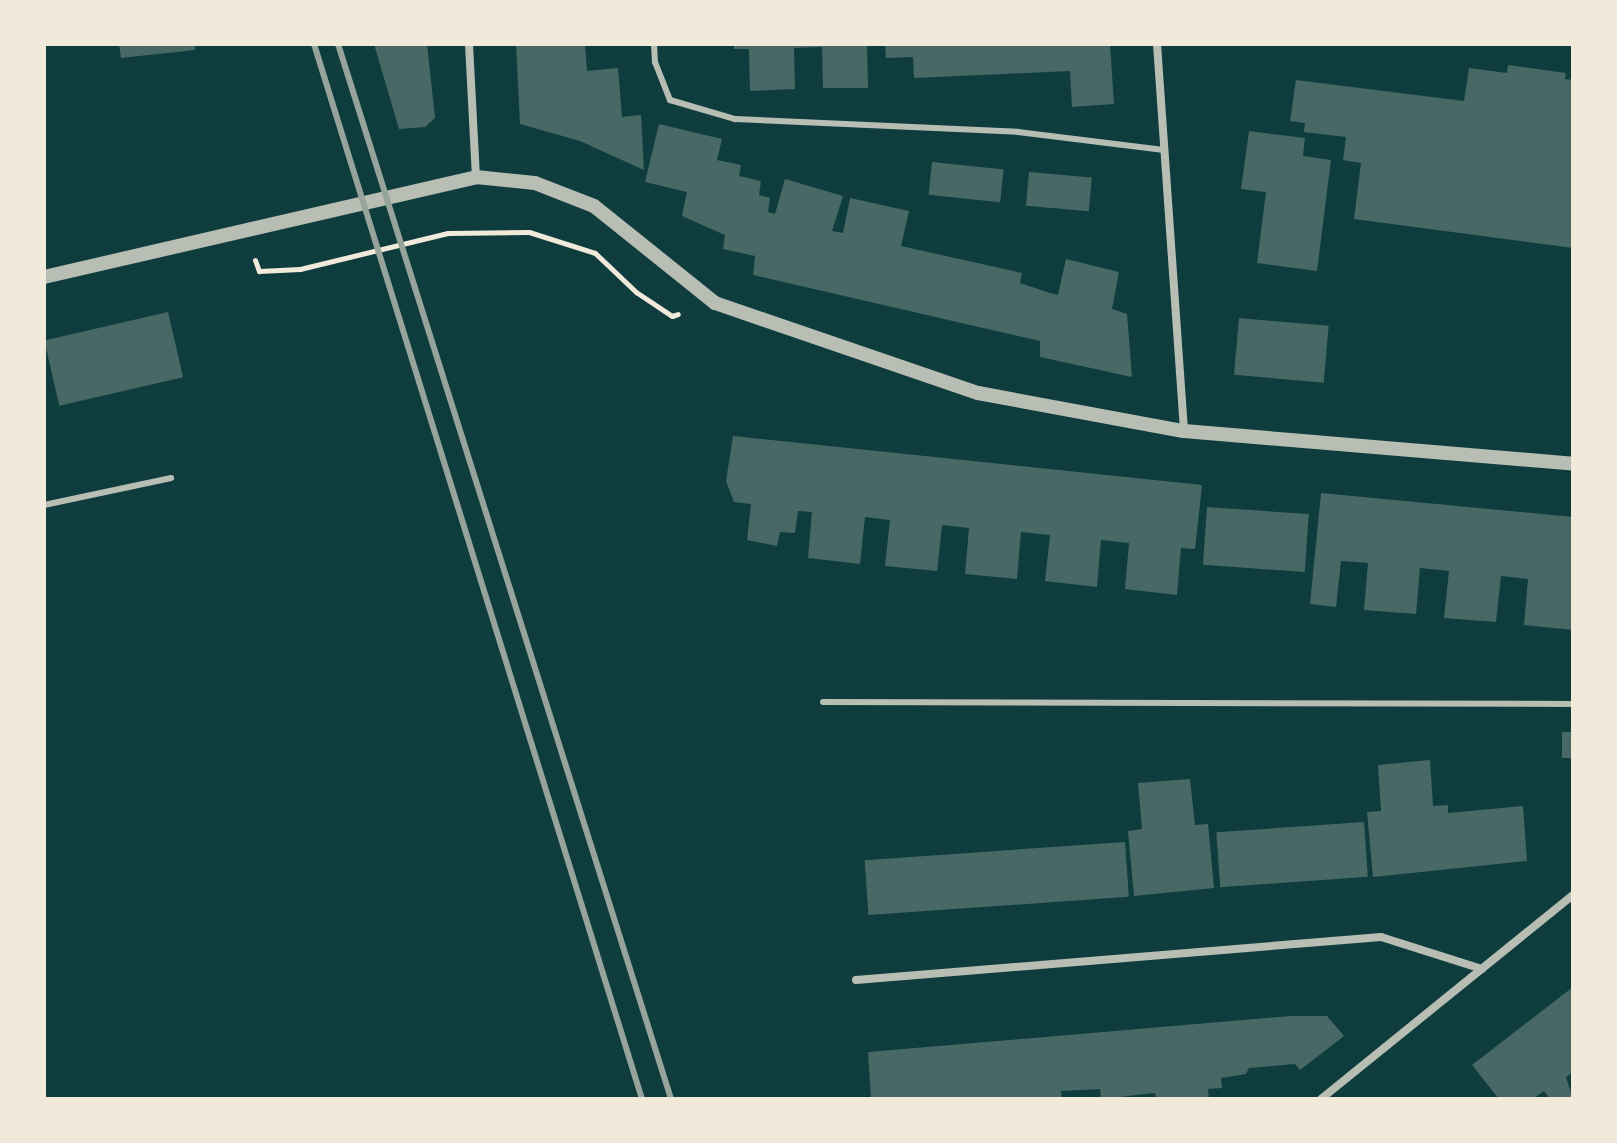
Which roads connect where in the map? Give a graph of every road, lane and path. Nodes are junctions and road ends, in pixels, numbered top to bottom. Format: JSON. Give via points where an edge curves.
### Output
{"nodes":[{"id":1,"x":469,"y":44,"type":"edge"},
{"id":2,"x":654,"y":44,"type":"edge"},
{"id":3,"x":1157,"y":44,"type":"edge"},
{"id":4,"x":1164,"y":150,"type":"junction"},
{"id":5,"x":476,"y":177,"type":"junction"},
{"id":6,"x":244,"y":233,"type":"junction"},
{"id":7,"x":44,"y":277,"type":"edge"},
{"id":8,"x":715,"y":303,"type":"junction"},
{"id":9,"x":1184,"y":431,"type":"junction"},
{"id":10,"x":1573,"y":464,"type":"edge"},
{"id":11,"x":171,"y":478,"type":"dead end"},
{"id":12,"x":44,"y":505,"type":"edge"},
{"id":13,"x":823,"y":702,"type":"dead end"},
{"id":14,"x":1573,"y":704,"type":"edge"},
{"id":15,"x":1573,"y":895,"type":"edge"},
{"id":16,"x":1482,"y":969,"type":"junction"},
{"id":17,"x":856,"y":980,"type":"dead end"},
{"id":18,"x":1321,"y":1099,"type":"edge"}],
"edges":[{"from":1,"to":5,"type":"street"},
{"from":2,"to":4,"type":"lane","via":[[670,100],[735,119],[1018,132]]},
{"from":3,"to":4,"type":"street"},
{"from":4,"to":9,"type":"street"},
{"from":5,"to":6,"type":"street"},
{"from":5,"to":8,"type":"street","via":[[535,183],[594,206]]},
{"from":6,"to":7,"type":"street"},
{"from":6,"to":8,"type":"path","via":[[259,271],[300,269],[448,233],[529,232],[595,253],[672,316]]},
{"from":8,"to":9,"type":"street","via":[[978,393]]},
{"from":9,"to":10,"type":"street"},
{"from":11,"to":12,"type":"lane"},
{"from":13,"to":14,"type":"lane"},
{"from":15,"to":16,"type":"street"},
{"from":16,"to":17,"type":"street","via":[[1381,937]]},
{"from":16,"to":18,"type":"street"}]}
